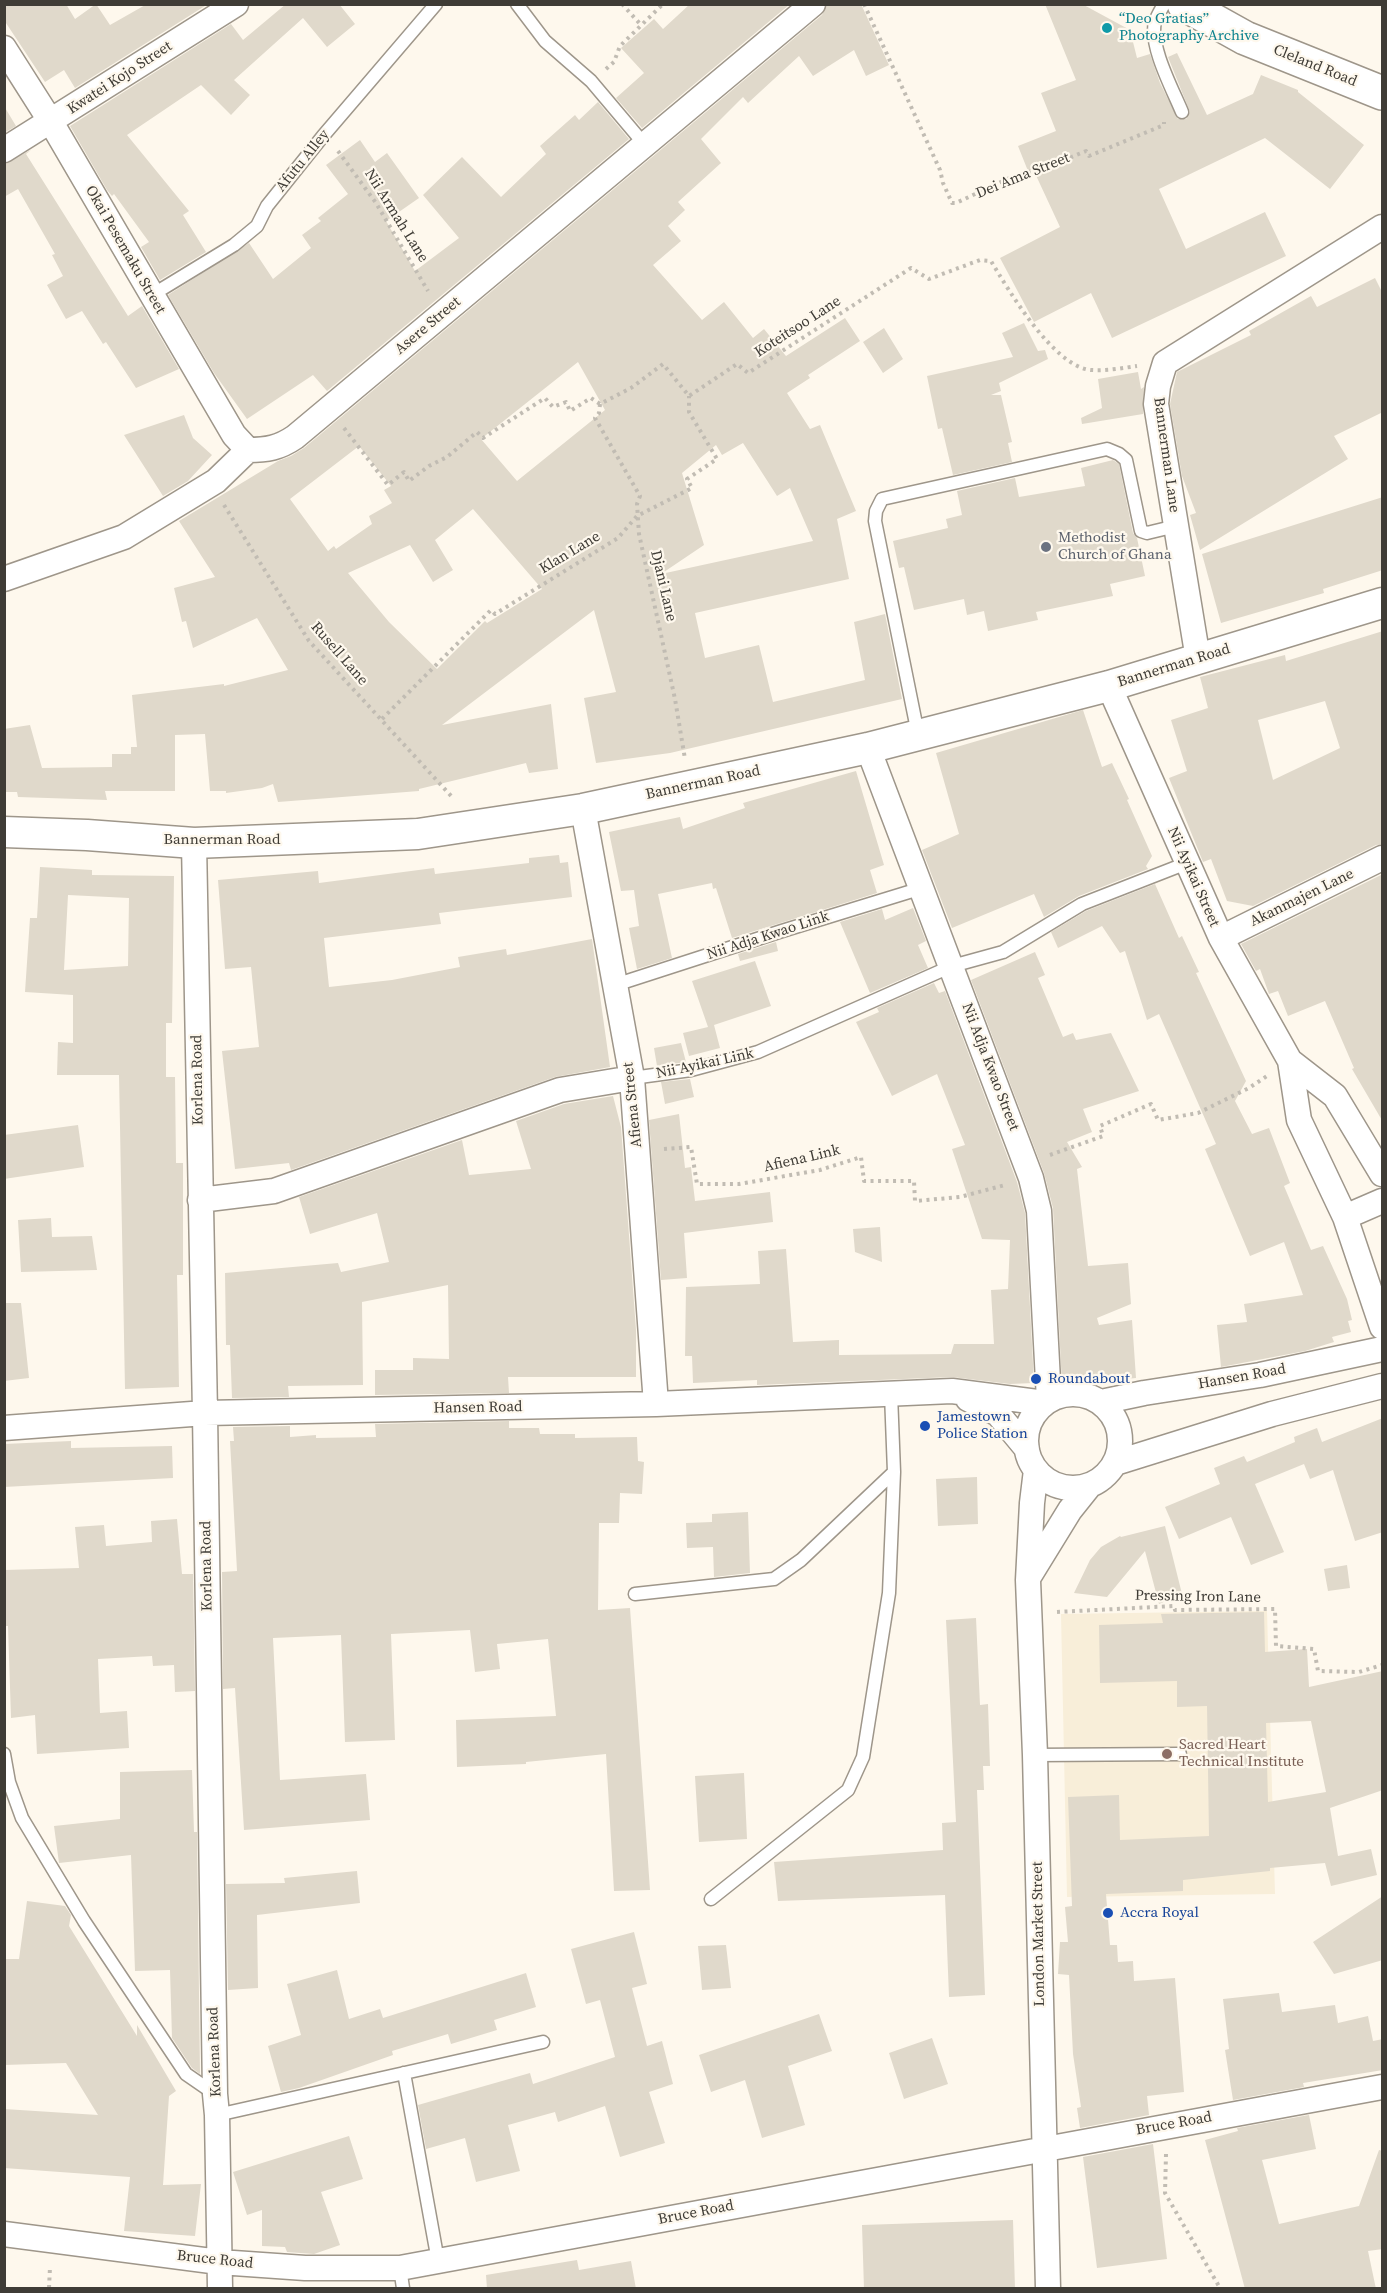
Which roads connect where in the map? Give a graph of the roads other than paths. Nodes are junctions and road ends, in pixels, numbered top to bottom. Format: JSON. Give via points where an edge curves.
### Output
{"nodes":[{"id":1,"x":236,"y":4,"type":"edge"},
{"id":2,"x":436,"y":4,"type":"edge"},
{"id":3,"x":517,"y":4,"type":"edge"},
{"id":4,"x":813,"y":4,"type":"edge"},
{"id":5,"x":1164,"y":4,"type":"edge"},
{"id":6,"x":1197,"y":8,"type":"edge"},
{"id":7,"x":4,"y":48,"type":"edge"},
{"id":8,"x":1383,"y":93,"type":"edge"},
{"id":9,"x":1182,"y":112,"type":"road end"},
{"id":10,"x":51,"y":122,"type":"junction"},
{"id":11,"x":645,"y":145,"type":"junction"},
{"id":12,"x":4,"y":150,"type":"edge"},
{"id":13,"x":1383,"y":227,"type":"edge"},
{"id":14,"x":152,"y":295,"type":"junction"},
{"id":15,"x":248,"y":450,"type":"junction"},
{"id":16,"x":1176,"y":526,"type":"junction"},
{"id":17,"x":4,"y":579,"type":"edge"},
{"id":18,"x":1383,"y":603,"type":"edge"},
{"id":19,"x":1198,"y":659,"type":"junction"},
{"id":20,"x":1109,"y":686,"type":"junction"},
{"id":21,"x":918,"y":735,"type":"junction"},
{"id":22,"x":868,"y":748,"type":"junction"},
{"id":23,"x":584,"y":809,"type":"junction"},
{"id":24,"x":4,"y":832,"type":"edge"},
{"id":25,"x":194,"y":843,"type":"junction"},
{"id":26,"x":1383,"y":858,"type":"edge"},
{"id":27,"x":1187,"y":863,"type":"junction"},
{"id":28,"x":922,"y":888,"type":"junction"},
{"id":29,"x":1221,"y":938,"type":"junction"},
{"id":30,"x":952,"y":966,"type":"junction"},
{"id":31,"x":615,"y":985,"type":"junction"},
{"id":32,"x":1290,"y":1061,"type":"junction"},
{"id":33,"x":632,"y":1078,"type":"junction"},
{"id":34,"x":1383,"y":1174,"type":"edge"},
{"id":35,"x":200,"y":1200,"type":"junction"},
{"id":36,"x":1383,"y":1201,"type":"edge"},
{"id":37,"x":1345,"y":1217,"type":"junction"},
{"id":38,"x":1383,"y":1327,"type":"edge"},
{"id":39,"x":1383,"y":1349,"type":"edge"},
{"id":40,"x":1383,"y":1386,"type":"edge"},
{"id":41,"x":952,"y":1391,"type":"junction"},
{"id":42,"x":891,"y":1394,"type":"junction"},
{"id":43,"x":1047,"y":1402,"type":"junction"},
{"id":44,"x":1101,"y":1402,"type":"junction"},
{"id":45,"x":656,"y":1404,"type":"junction"},
{"id":46,"x":205,"y":1413,"type":"junction"},
{"id":47,"x":4,"y":1428,"type":"edge"},
{"id":48,"x":1032,"y":1459,"type":"junction"},
{"id":49,"x":1115,"y":1463,"type":"junction"},
{"id":50,"x":894,"y":1472,"type":"junction"},
{"id":51,"x":1090,"y":1485,"type":"junction"},
{"id":52,"x":1028,"y":1580,"type":"junction"},
{"id":53,"x":635,"y":1594,"type":"dead end"},
{"id":54,"x":4,"y":1754,"type":"edge"},
{"id":55,"x":1180,"y":1754,"type":"dead end"},
{"id":56,"x":1035,"y":1755,"type":"junction"},
{"id":57,"x":711,"y":1899,"type":"dead end"},
{"id":58,"x":543,"y":2042,"type":"dead end"},
{"id":59,"x":404,"y":2073,"type":"junction"},
{"id":60,"x":1383,"y":2086,"type":"edge"},
{"id":61,"x":216,"y":2104,"type":"junction"},
{"id":62,"x":1045,"y":2148,"type":"junction"},
{"id":63,"x":4,"y":2234,"type":"edge"},
{"id":64,"x":438,"y":2261,"type":"junction"},
{"id":65,"x":219,"y":2262,"type":"junction"},
{"id":66,"x":402,"y":2278,"type":"edge"},
{"id":67,"x":220,"y":2289,"type":"edge"},
{"id":68,"x":1048,"y":2289,"type":"edge"}],
"edges":[{"from":1,"to":10,"type":"street","name":"Kwatei Kojo Street"},
{"from":2,"to":14,"type":"lane","name":"Afutu Alley","via":[[323,136],[267,206],[256,226],[227,250]]},
{"from":3,"to":11,"type":"lane","via":[[545,41],[591,81]]},
{"from":4,"to":11,"type":"street","name":"Asere Street"},
{"from":5,"to":9,"type":"lane","via":[[1155,21],[1155,36]]},
{"from":6,"to":8,"type":"main road","name":"Cleland Road","via":[[1245,38]]},
{"from":7,"to":10,"type":"street","name":"Okai Pesemaku Street"},
{"from":10,"to":12,"type":"street","name":"Kwatei Kojo Street"},
{"from":10,"to":14,"type":"street","name":"Okai Pesemaku Street"},
{"from":11,"to":15,"type":"street","name":"Asere Street","via":[[281,446]]},
{"from":13,"to":16,"type":"street","name":"Bannerman Lane","via":[[1165,363],[1156,404]]},
{"from":14,"to":15,"type":"street","name":"Okai Pesemaku Street","via":[[234,435]]},
{"from":15,"to":17,"type":"street","via":[[212,484],[124,537]]},
{"from":16,"to":19,"type":"street","name":"Bannerman Lane"},
{"from":16,"to":21,"type":"lane","via":[[1141,531],[1126,460],[1107,449],[882,499],[875,521]]},
{"from":18,"to":19,"type":"street","name":"Bannerman Road"},
{"from":19,"to":20,"type":"street","name":"Bannerman Road"},
{"from":20,"to":21,"type":"street","name":"Bannerman Road"},
{"from":20,"to":27,"type":"street","name":"Nii Ayikai Street"},
{"from":21,"to":22,"type":"street","name":"Bannerman Road"},
{"from":22,"to":23,"type":"street","name":"Bannerman Road"},
{"from":22,"to":28,"type":"street","name":"Nii Adja Kwao Street"},
{"from":23,"to":25,"type":"street","name":"Bannerman Road","via":[[418,834]]},
{"from":23,"to":31,"type":"street","name":"Afiena Street"},
{"from":24,"to":25,"type":"street","name":"Bannerman Road"},
{"from":25,"to":35,"type":"street","name":"Korlena Road"},
{"from":26,"to":29,"type":"street","name":"Akanmajen Lane"},
{"from":27,"to":29,"type":"street","name":"Nii Ayikai Street"},
{"from":27,"to":30,"type":"lane","name":"Nii Ayikai Link","via":[[1082,904],[1003,952]]},
{"from":28,"to":30,"type":"street","name":"Nii Adja Kwao Street"},
{"from":28,"to":31,"type":"lane","name":"Nii Adja Kwao Link"},
{"from":29,"to":32,"type":"street","name":"Nii Ayikai Street"},
{"from":30,"to":33,"type":"lane","name":"Nii Ayikai Link","via":[[758,1052],[691,1070]]},
{"from":30,"to":43,"type":"street","name":"Nii Adja Kwao Street","via":[[1029,1171],[1039,1211]]},
{"from":31,"to":33,"type":"street","name":"Afiena Street"},
{"from":32,"to":34,"type":"street","name":"Nii Ayikai Street","via":[[1335,1096]]},
{"from":32,"to":37,"type":"street","name":"Nii Ayikai Street","via":[[1299,1120]]},
{"from":33,"to":35,"type":"street","name":"Nii Ayikai Link","via":[[560,1090],[274,1191]]},
{"from":33,"to":45,"type":"street","name":"Afiena Street"},
{"from":35,"to":46,"type":"street","name":"Korlena Road"},
{"from":36,"to":37,"type":"street"},
{"from":37,"to":38,"type":"street","name":"Nii Ayikai Street"},
{"from":39,"to":44,"type":"street","name":"Hansen Road"},
{"from":40,"to":49,"type":"street","via":[[1272,1414]]},
{"from":41,"to":42,"type":"street","name":"Hansen Road"},
{"from":41,"to":43,"type":"street","name":"Hansen Road"},
{"from":41,"to":48,"type":"street","name":"Hansen Road","via":[[998,1414]]},
{"from":42,"to":45,"type":"street","name":"Hansen Road"},
{"from":42,"to":50,"type":"lane"},
{"from":43,"to":44,"type":"street","via":[[1067,1394],[1085,1395]]},
{"from":43,"to":48,"type":"street","via":[[1027,1431]]},
{"from":44,"to":49,"type":"street","via":[[1119,1430],[1120,1447]]},
{"from":45,"to":46,"type":"street","name":"Hansen Road"},
{"from":46,"to":47,"type":"street","name":"Hansen Road"},
{"from":46,"to":61,"type":"street","name":"Korlena Road"},
{"from":48,"to":51,"type":"street","via":[[1051,1483],[1071,1488]]},
{"from":48,"to":52,"type":"street","name":"London Market Street"},
{"from":49,"to":51,"type":"street"},
{"from":50,"to":53,"type":"lane","via":[[801,1560],[774,1579]]},
{"from":50,"to":57,"type":"lane","via":[[890,1593],[863,1757],[848,1790]]},
{"from":51,"to":52,"type":"street","via":[[1070,1510]]},
{"from":52,"to":56,"type":"street","name":"London Market Street"},
{"from":54,"to":61,"type":"lane","via":[[22,1818],[84,1921],[186,2074]]},
{"from":55,"to":56,"type":"lane"},
{"from":56,"to":62,"type":"street","name":"London Market Street"},
{"from":58,"to":59,"type":"lane"},
{"from":59,"to":61,"type":"lane"},
{"from":59,"to":64,"type":"lane"},
{"from":60,"to":62,"type":"street","name":"Bruce Road"},
{"from":61,"to":65,"type":"street","name":"Korlena Road"},
{"from":62,"to":64,"type":"street","name":"Bruce Road"},
{"from":62,"to":68,"type":"street","name":"London Market Street"},
{"from":63,"to":65,"type":"street","name":"Bruce Road"},
{"from":64,"to":66,"type":"street","name":"Bruce Road"},
{"from":65,"to":66,"type":"street","name":"Bruce Road"},
{"from":65,"to":67,"type":"street","name":"Korlena Road"}]}
